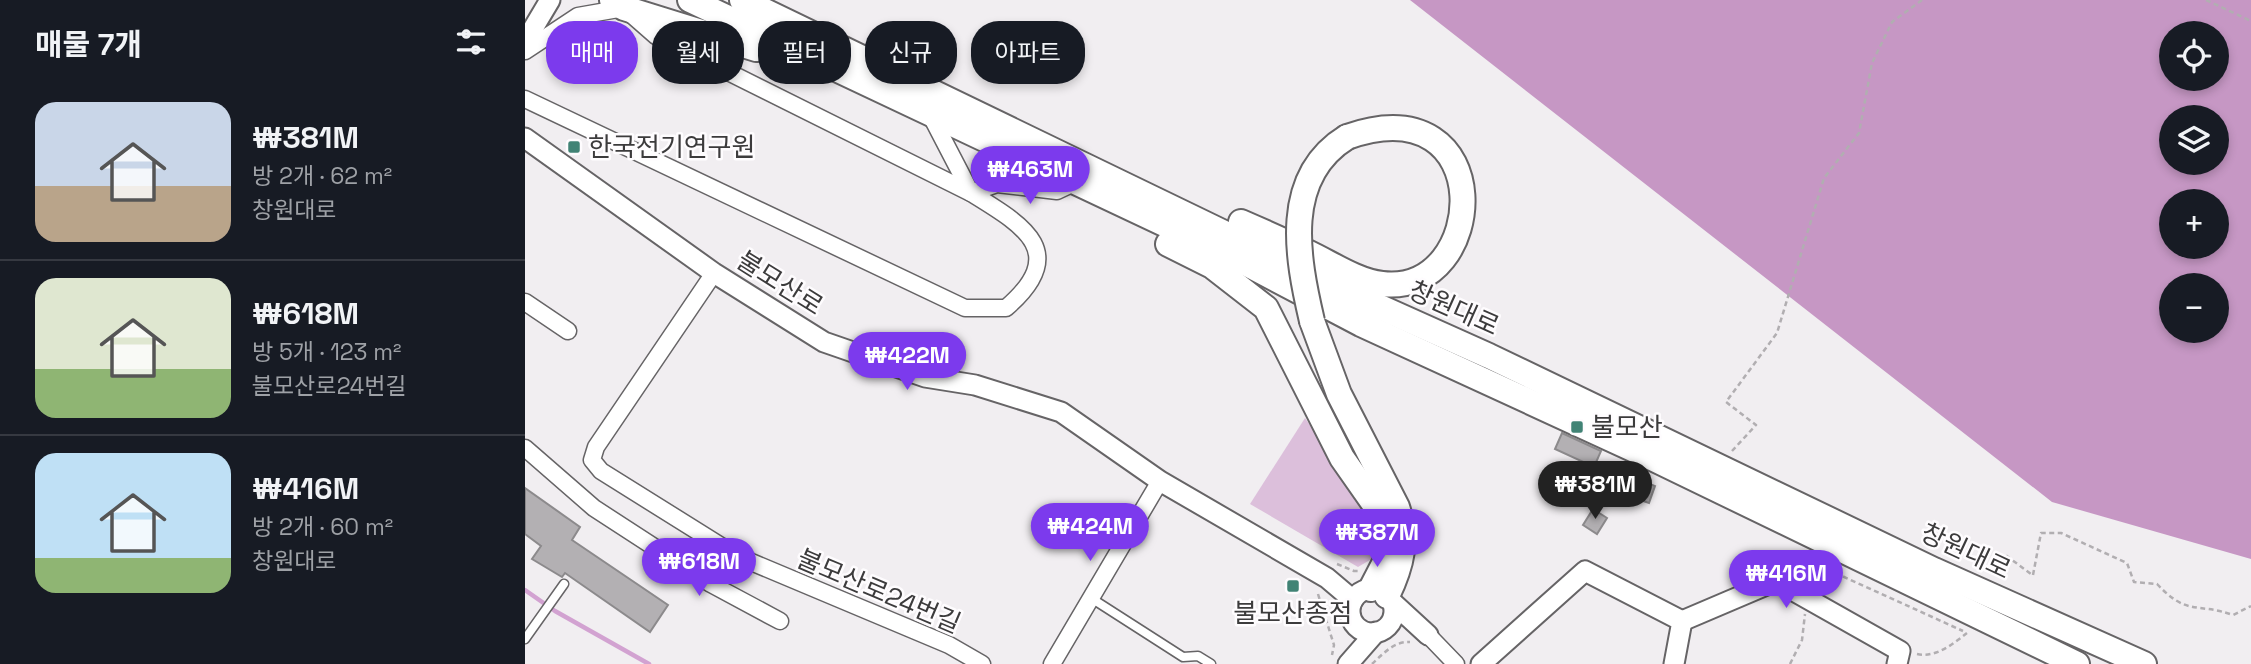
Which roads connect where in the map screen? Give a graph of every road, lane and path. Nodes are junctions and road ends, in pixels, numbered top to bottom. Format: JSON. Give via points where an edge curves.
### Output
{"nodes":[{"id":1,"x":549,"y":0,"type":"edge"},
{"id":2,"x":690,"y":0,"type":"edge"},
{"id":3,"x":742,"y":0,"type":"edge"},
{"id":4,"x":1922,"y":0,"type":"edge"},
{"id":5,"x":2206,"y":0,"type":"edge"},
{"id":6,"x":618,"y":4,"type":"edge"},
{"id":7,"x":2251,"y":21,"type":"edge"},
{"id":8,"x":758,"y":32,"type":"edge"},
{"id":9,"x":525,"y":42,"type":"edge"},
{"id":10,"x":758,"y":49,"type":"edge"},
{"id":11,"x":525,"y":51,"type":"edge"},
{"id":12,"x":851,"y":77,"type":"edge"},
{"id":13,"x":525,"y":99,"type":"edge"},
{"id":14,"x":932,"y":116,"type":"junction"},
{"id":15,"x":525,"y":138,"type":"edge"},
{"id":16,"x":1124,"y":184,"type":"junction"},
{"id":17,"x":1079,"y":186,"type":"junction"},
{"id":18,"x":971,"y":193,"type":"junction"},
{"id":19,"x":714,"y":273,"type":"junction"},
{"id":20,"x":525,"y":302,"type":"edge"},
{"id":21,"x":568,"y":331,"type":"dead end"},
{"id":22,"x":525,"y":448,"type":"edge"},
{"id":23,"x":1718,"y":466,"type":"junction"},
{"id":24,"x":1160,"y":481,"type":"junction"},
{"id":25,"x":1995,"y":575,"type":"dead end"},
{"id":26,"x":1327,"y":578,"type":"junction"},
{"id":27,"x":1776,"y":581,"type":"junction"},
{"id":28,"x":564,"y":583,"type":"dead end"},
{"id":29,"x":1091,"y":598,"type":"junction"},
{"id":30,"x":1807,"y":599,"type":"junction"},
{"id":31,"x":1375,"y":600,"type":"junction"},
{"id":32,"x":2251,"y":606,"type":"edge"},
{"id":33,"x":780,"y":621,"type":"dead end"},
{"id":34,"x":1682,"y":621,"type":"junction"},
{"id":35,"x":525,"y":639,"type":"edge"},
{"id":36,"x":1423,"y":639,"type":"junction"},
{"id":37,"x":1899,"y":657,"type":"edge"},
{"id":38,"x":1343,"y":660,"type":"edge"},
{"id":39,"x":1181,"y":661,"type":"edge"},
{"id":40,"x":982,"y":664,"type":"edge"},
{"id":41,"x":1052,"y":664,"type":"edge"},
{"id":42,"x":1211,"y":664,"type":"edge"},
{"id":43,"x":1372,"y":664,"type":"edge"},
{"id":44,"x":1456,"y":664,"type":"edge"},
{"id":45,"x":1481,"y":664,"type":"edge"},
{"id":46,"x":1674,"y":664,"type":"edge"},
{"id":47,"x":1790,"y":664,"type":"edge"},
{"id":48,"x":2077,"y":664,"type":"edge"},
{"id":49,"x":2144,"y":664,"type":"edge"}],
"edges":[{"from":1,"to":9,"type":"street"},
{"from":2,"to":8,"type":"main road","name":"창원대로"},
{"from":3,"to":16,"type":"main road","name":"창원대로"},
{"from":4,"to":23,"type":"path","via":[[1892,22],[1872,63],[1859,133],[1824,178],[1777,333],[1726,402],[1756,425]]},
{"from":5,"to":7,"type":"path"},
{"from":6,"to":10,"type":"main road","name":"창원대로"},
{"from":6,"to":11,"type":"street","via":[[578,16]]},
{"from":6,"to":18,"type":"street","via":[[656,36]]},
{"from":12,"to":14,"type":"main road","name":"창원대로"},
{"from":13,"to":18,"type":"street","via":[[965,308],[1006,308],[1027,289],[1036,245],[1021,223]]},
{"from":14,"to":17,"type":"main road","name":"창원대로"},
{"from":14,"to":18,"type":"street"},
{"from":15,"to":19,"type":"street","name":"불모산로"},
{"from":16,"to":23,"type":"main road","name":"창원대로"},
{"from":16,"to":31,"type":"main road","bridge":true,"via":[[1155,184],[1368,281],[1398,284],[1415,279],[1441,260],[1459,231],[1464,195],[1448,153],[1410,128],[1386,126],[1347,136],[1329,148],[1304,188],[1300,218],[1300,259],[1312,321],[1339,394],[1403,526],[1398,572]]},
{"from":17,"to":18,"type":"street","via":[[1057,191],[997,184]]},
{"from":17,"to":31,"type":"main road","via":[[1089,205],[1212,267],[1266,308],[1342,458],[1384,518],[1385,562]]},
{"from":17,"to":48,"type":"main road","name":"창원대로"},
{"from":19,"to":24,"type":"street","name":"불모산로","via":[[824,342],[925,377],[975,385],[1061,412]]},
{"from":19,"to":40,"type":"street","name":"불모산로24번길","via":[[596,447],[592,460],[601,471],[737,556],[949,645]]},
{"from":20,"to":21,"type":"street"},
{"from":22,"to":33,"type":"street","via":[[594,508],[711,584]]},
{"from":23,"to":49,"type":"main road","name":"창원대로"},
{"from":24,"to":26,"type":"street","name":"불모산로"},
{"from":24,"to":29,"type":"street"},
{"from":25,"to":32,"type":"path","via":[[2004,554],[2033,575],[2041,533],[2061,533],[2127,563],[2134,582],[2157,584],[2173,601],[2193,609],[2217,609],[2233,615]]},
{"from":26,"to":31,"type":"street","name":"불모산로"},
{"from":26,"to":31,"type":"path","via":[[1354,571]]},
{"from":26,"to":38,"type":"path","via":[[1334,645]]},
{"from":27,"to":30,"type":"street"},
{"from":27,"to":34,"type":"street"},
{"from":27,"to":37,"type":"path","via":[[1820,566],[1967,633],[1948,648],[1924,656]]},
{"from":28,"to":35,"type":"lane"},
{"from":29,"to":39,"type":"lane"},
{"from":29,"to":41,"type":"street"},
{"from":30,"to":37,"type":"street"},
{"from":30,"to":47,"type":"path","via":[[1802,640]]},
{"from":31,"to":36,"type":"street"},
{"from":31,"to":38,"type":"street"},
{"from":31,"to":38,"type":"street","via":[[1362,631],[1352,620]]},
{"from":34,"to":45,"type":"street","via":[[1585,571]]},
{"from":34,"to":46,"type":"street"},
{"from":36,"to":43,"type":"path","via":[[1404,641]]},
{"from":36,"to":44,"type":"street"},
{"from":39,"to":42,"type":"lane","via":[[1198,656]]}]}
